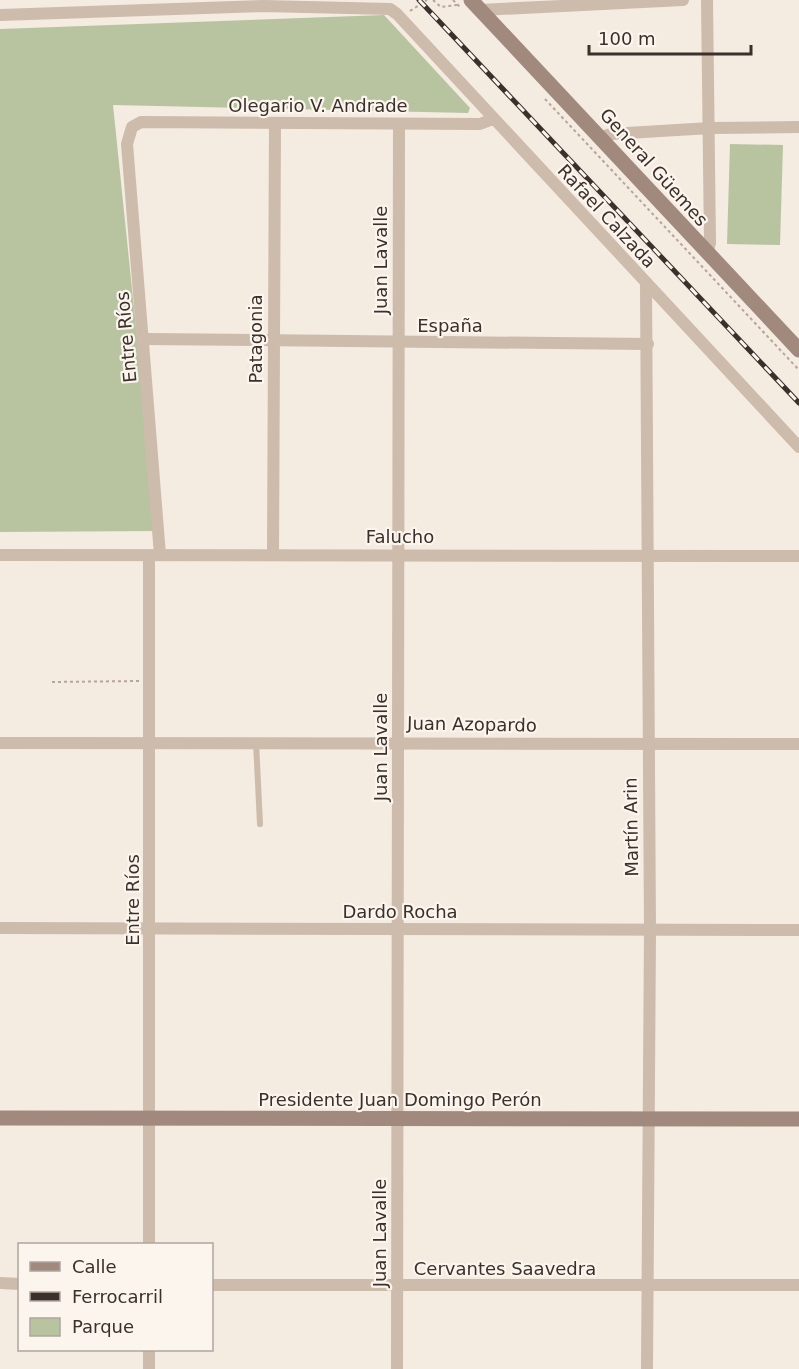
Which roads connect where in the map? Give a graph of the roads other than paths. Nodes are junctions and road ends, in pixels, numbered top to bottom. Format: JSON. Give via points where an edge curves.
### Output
{"nodes":[{"id":1,"x":59,"y":0,"type":"edge"},
{"id":2,"x":658,"y":0,"type":"edge"},
{"id":3,"x":683,"y":0,"type":"edge"},
{"id":4,"x":707,"y":0,"type":"edge"},
{"id":5,"x":263,"y":3,"type":"edge"},
{"id":6,"x":88,"y":6,"type":"edge"},
{"id":7,"x":470,"y":6,"type":"edge"},
{"id":8,"x":60,"y":14,"type":"junction"},
{"id":9,"x":0,"y":15,"type":"edge"},
{"id":10,"x":493,"y":119,"type":"junction"},
{"id":11,"x":141,"y":122,"type":"joint"},
{"id":12,"x":275,"y":124,"type":"junction"},
{"id":13,"x":399,"y":124,"type":"junction"},
{"id":14,"x":799,"y":127,"type":"edge"},
{"id":15,"x":710,"y":128,"type":"junction"},
{"id":16,"x":601,"y":137,"type":"junction"},
{"id":17,"x":707,"y":254,"type":"junction"},
{"id":18,"x":646,"y":285,"type":"junction"},
{"id":19,"x":145,"y":339,"type":"junction"},
{"id":20,"x":272,"y":342,"type":"junction"},
{"id":21,"x":398,"y":343,"type":"junction"},
{"id":22,"x":648,"y":344,"type":"junction"},
{"id":23,"x":797,"y":344,"type":"edge"},
{"id":24,"x":799,"y":447,"type":"edge"},
{"id":25,"x":398,"y":554,"type":"junction"},
{"id":26,"x":0,"y":555,"type":"edge"},
{"id":27,"x":273,"y":555,"type":"junction"},
{"id":28,"x":155,"y":556,"type":"junction"},
{"id":29,"x":799,"y":556,"type":"edge"},
{"id":30,"x":649,"y":557,"type":"junction"},
{"id":31,"x":399,"y":741,"type":"junction"},
{"id":32,"x":0,"y":742,"type":"edge"},
{"id":33,"x":149,"y":742,"type":"junction"},
{"id":34,"x":256,"y":742,"type":"junction"},
{"id":35,"x":648,"y":744,"type":"junction"},
{"id":36,"x":799,"y":744,"type":"edge"},
{"id":37,"x":260,"y":824,"type":"dead end"},
{"id":38,"x":0,"y":928,"type":"edge"},
{"id":39,"x":150,"y":929,"type":"junction"},
{"id":40,"x":398,"y":929,"type":"junction"},
{"id":41,"x":799,"y":930,"type":"edge"},
{"id":42,"x":650,"y":932,"type":"junction"},
{"id":43,"x":0,"y":1118,"type":"edge"},
{"id":44,"x":149,"y":1118,"type":"junction"},
{"id":45,"x":397,"y":1119,"type":"junction"},
{"id":46,"x":649,"y":1119,"type":"junction"},
{"id":47,"x":799,"y":1119,"type":"edge"},
{"id":48,"x":149,"y":1243,"type":"edge"},
{"id":49,"x":0,"y":1283,"type":"edge"},
{"id":50,"x":18,"y":1284,"type":"edge"},
{"id":51,"x":213,"y":1285,"type":"edge"},
{"id":52,"x":647,"y":1285,"type":"junction"},
{"id":53,"x":799,"y":1285,"type":"edge"},
{"id":54,"x":397,"y":1286,"type":"junction"},
{"id":55,"x":149,"y":1351,"type":"edge"},
{"id":56,"x":149,"y":1369,"type":"edge"},
{"id":57,"x":397,"y":1369,"type":"edge"},
{"id":58,"x":647,"y":1369,"type":"edge"}],
"edges":[{"from":1,"to":8,"type":"street"},
{"from":2,"to":3,"type":"street"},
{"from":2,"to":7,"type":"street"},
{"from":4,"to":15,"type":"street"},
{"from":5,"to":6,"type":"street"},
{"from":5,"to":10,"type":"street","name":"Rafael Calzada","via":[[390,9]]},
{"from":6,"to":8,"type":"street"},
{"from":7,"to":16,"type":"street","name":"General Güemes"},
{"from":8,"to":9,"type":"street"},
{"from":10,"to":13,"type":"street","name":"Olegario V. Andrade","via":[[480,124]]},
{"from":10,"to":18,"type":"street","name":"Rafael Calzada"},
{"from":11,"to":12,"type":"street","name":"Olegario V. Andrade"},
{"from":11,"to":19,"type":"street","name":"Entre Ríos","via":[[132,127],[127,144]]},
{"from":12,"to":13,"type":"street","name":"Olegario V. Andrade"},
{"from":12,"to":20,"type":"street","name":"Patagonia"},
{"from":13,"to":21,"type":"street","name":"Juan Lavalle"},
{"from":14,"to":15,"type":"street"},
{"from":15,"to":16,"type":"street"},
{"from":15,"to":17,"type":"street"},
{"from":16,"to":17,"type":"street","name":"General Güemes"},
{"from":17,"to":23,"type":"street","name":"General Güemes"},
{"from":18,"to":22,"type":"street","name":"Martín Arin"},
{"from":18,"to":24,"type":"street","name":"Rafael Calzada"},
{"from":19,"to":20,"type":"street","name":"España"},
{"from":19,"to":28,"type":"street","name":"Entre Ríos"},
{"from":20,"to":21,"type":"street","name":"España"},
{"from":20,"to":27,"type":"street","name":"Patagonia"},
{"from":21,"to":22,"type":"street","name":"España"},
{"from":21,"to":25,"type":"street","name":"Juan Lavalle"},
{"from":22,"to":30,"type":"street","name":"Martín Arin"},
{"from":25,"to":27,"type":"street","name":"Falucho"},
{"from":25,"to":30,"type":"street","name":"Falucho"},
{"from":25,"to":31,"type":"street","name":"Juan Lavalle"},
{"from":26,"to":28,"type":"street","name":"Falucho"},
{"from":27,"to":28,"type":"street","name":"Falucho"},
{"from":28,"to":33,"type":"street","name":"Entre Ríos"},
{"from":29,"to":30,"type":"street","name":"Falucho"},
{"from":30,"to":35,"type":"street","name":"Martín Arin"},
{"from":31,"to":34,"type":"street","name":"Juan Azopardo"},
{"from":31,"to":35,"type":"street","name":"Juan Azopardo"},
{"from":31,"to":40,"type":"street","name":"Juan Lavalle"},
{"from":32,"to":33,"type":"street","name":"Juan Azopardo"},
{"from":33,"to":34,"type":"street","name":"Juan Azopardo"},
{"from":33,"to":39,"type":"street","name":"Entre Ríos"},
{"from":34,"to":37,"type":"lane"},
{"from":35,"to":36,"type":"street","name":"Juan Azopardo"},
{"from":35,"to":42,"type":"street","name":"Martín Arin"},
{"from":38,"to":39,"type":"street","name":"Dardo Rocha"},
{"from":39,"to":40,"type":"street","name":"Dardo Rocha"},
{"from":39,"to":44,"type":"street","name":"Entre Ríos"},
{"from":40,"to":42,"type":"street","name":"Dardo Rocha"},
{"from":40,"to":45,"type":"street","name":"Juan Lavalle"},
{"from":41,"to":42,"type":"street","name":"Dardo Rocha"},
{"from":42,"to":46,"type":"street","name":"Martín Arin"},
{"from":43,"to":44,"type":"street","name":"Presidente Juan Domingo Perón"},
{"from":44,"to":45,"type":"street","name":"Presidente Juan Domingo Perón"},
{"from":44,"to":48,"type":"street","name":"Entre Ríos"},
{"from":45,"to":46,"type":"street","name":"Presidente Juan Domingo Perón"},
{"from":45,"to":54,"type":"street","name":"Juan Lavalle"},
{"from":46,"to":47,"type":"street","name":"Presidente Juan Domingo Perón"},
{"from":46,"to":52,"type":"street","name":"Martín Arin"},
{"from":49,"to":50,"type":"street"},
{"from":51,"to":54,"type":"street","name":"Cervantes Saavedra"},
{"from":52,"to":53,"type":"street","name":"Cervantes Saavedra"},
{"from":52,"to":54,"type":"street","name":"Cervantes Saavedra"},
{"from":52,"to":58,"type":"street","name":"Martín Arin"},
{"from":54,"to":57,"type":"street","name":"Juan Lavalle"},
{"from":55,"to":56,"type":"street"}]}
